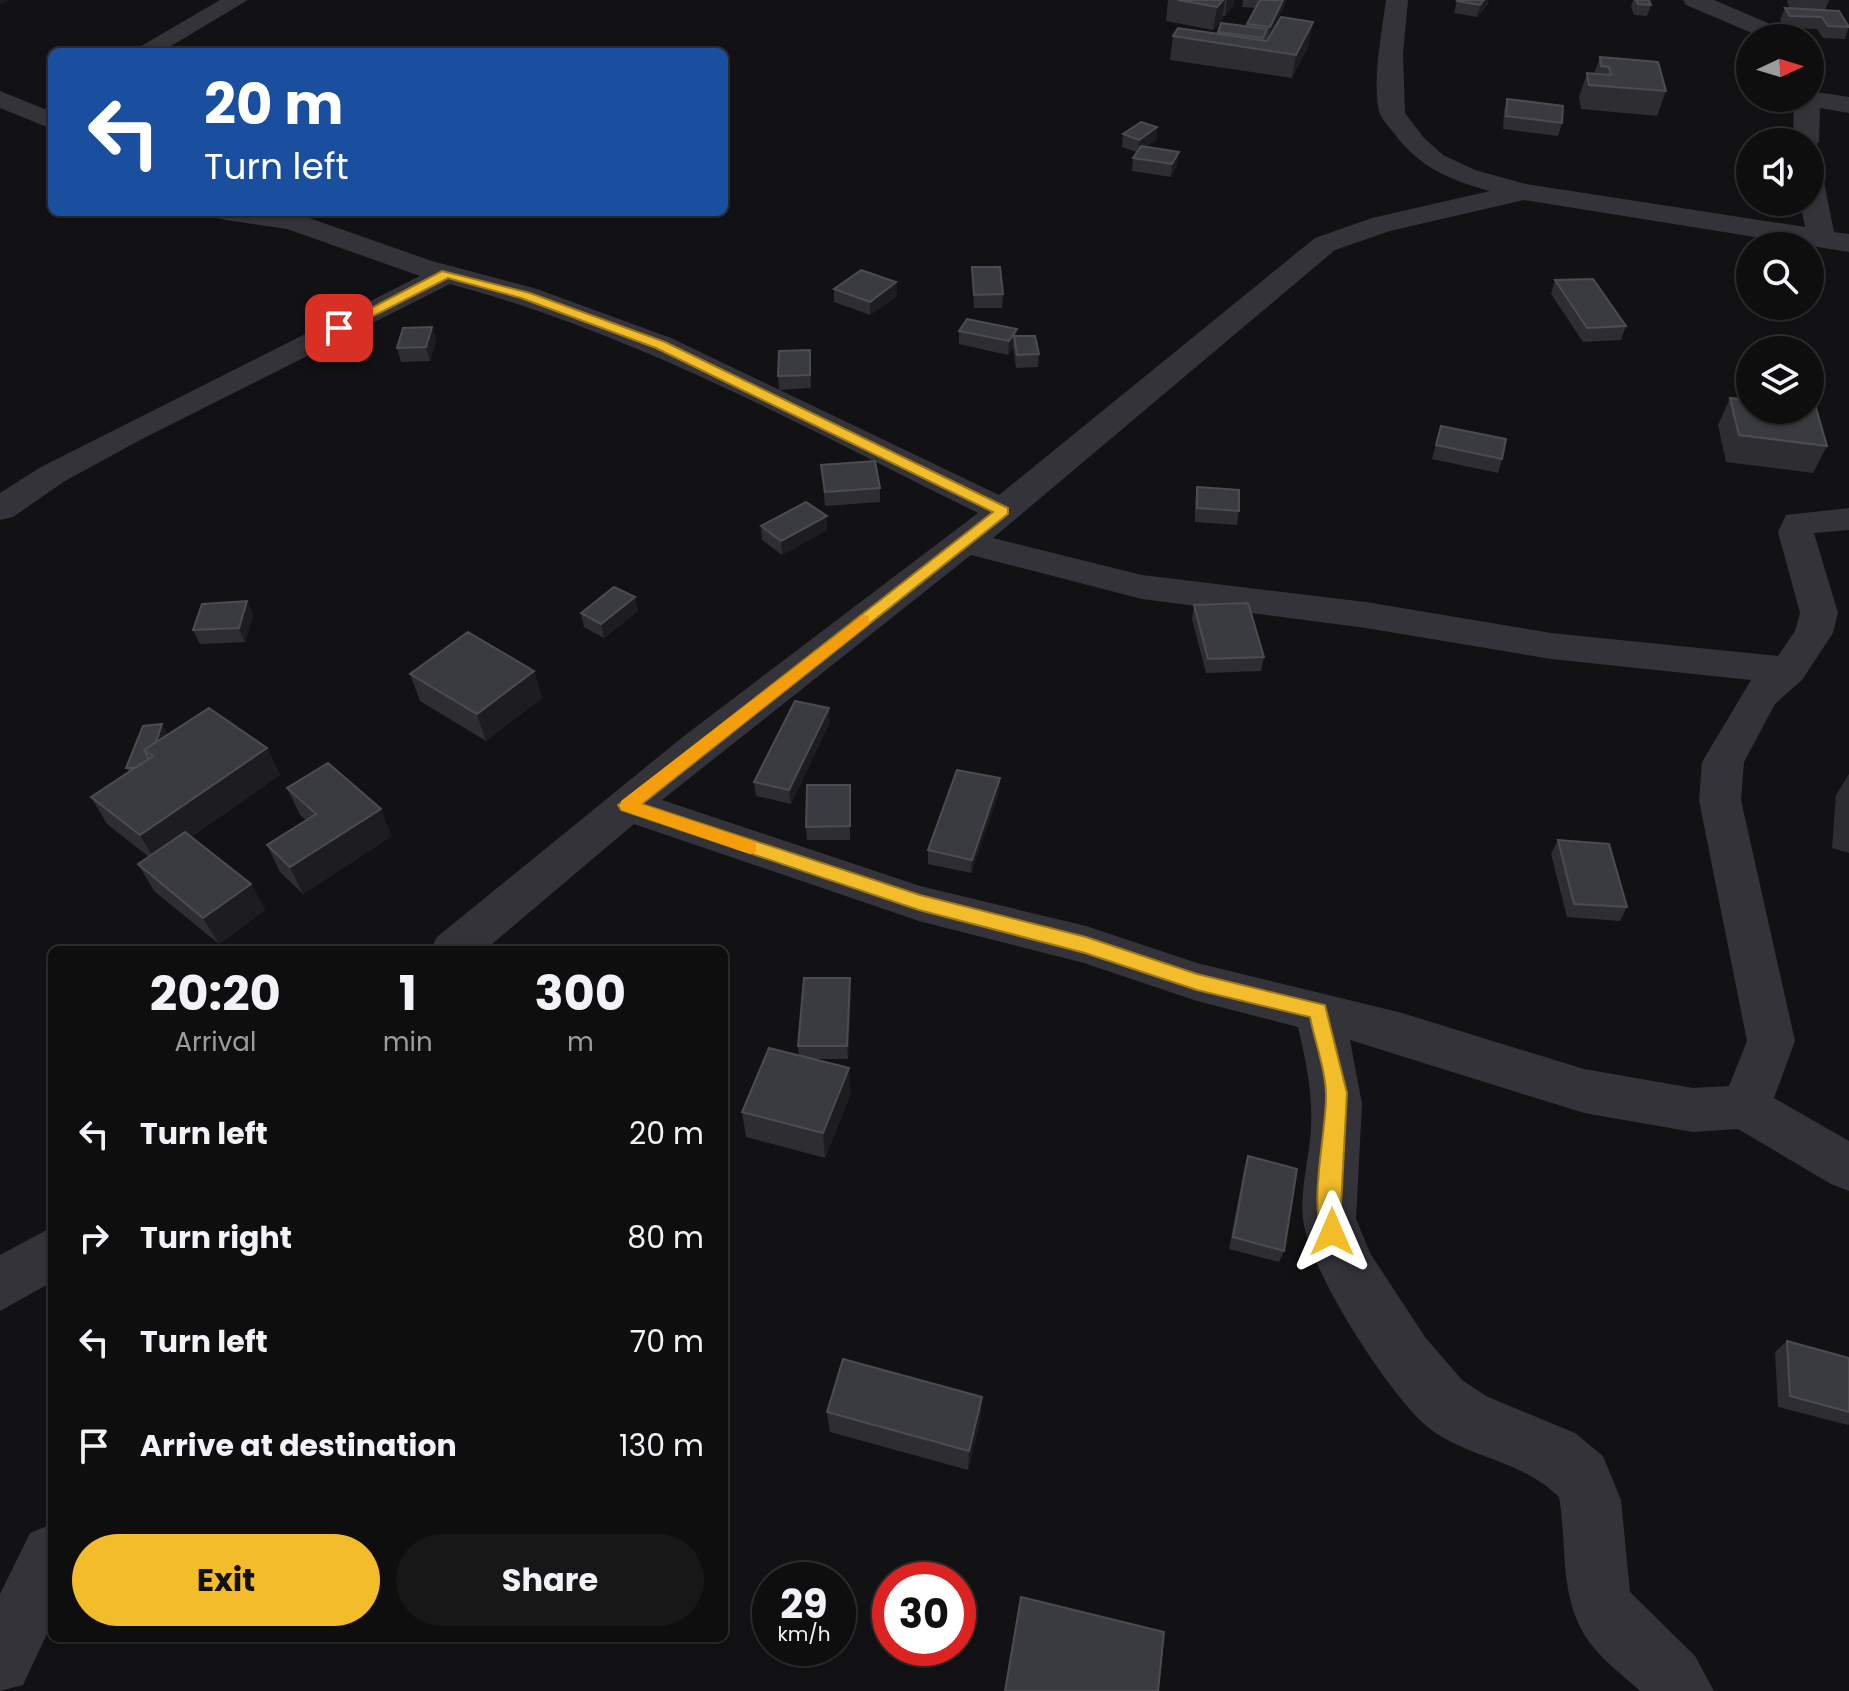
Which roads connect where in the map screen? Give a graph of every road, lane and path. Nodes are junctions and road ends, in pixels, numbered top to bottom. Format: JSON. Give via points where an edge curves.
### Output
{"nodes":[{"id":1,"x":237,"y":0,"type":"edge"},
{"id":2,"x":1397,"y":0,"type":"edge"},
{"id":3,"x":1694,"y":0,"type":"edge"},
{"id":4,"x":1757,"y":0,"type":"edge"},
{"id":5,"x":1746,"y":24,"type":"edge"},
{"id":6,"x":1763,"y":24,"type":"edge"},
{"id":7,"x":150,"y":48,"type":"edge"},
{"id":8,"x":0,"y":99,"type":"edge"},
{"id":9,"x":1824,"y":101,"type":"edge"},
{"id":10,"x":1849,"y":105,"type":"edge"},
{"id":11,"x":46,"y":113,"type":"edge"},
{"id":12,"x":1524,"y":192,"type":"junction"},
{"id":13,"x":255,"y":216,"type":"edge"},
{"id":14,"x":1777,"y":232,"type":"edge"},
{"id":15,"x":1824,"y":239,"type":"edge"},
{"id":16,"x":1849,"y":243,"type":"edge"},
{"id":17,"x":447,"y":274,"type":"junction"},
{"id":18,"x":0,"y":509,"type":"edge"},
{"id":19,"x":1003,"y":511,"type":"junction"},
{"id":20,"x":1849,"y":519,"type":"edge"},
{"id":21,"x":965,"y":542,"type":"junction"},
{"id":22,"x":1788,"y":670,"type":"junction"},
{"id":23,"x":627,"y":805,"type":"junction"},
{"id":24,"x":458,"y":946,"type":"edge"},
{"id":25,"x":1318,"y":1011,"type":"junction"},
{"id":26,"x":1744,"y":1107,"type":"junction"},
{"id":27,"x":1849,"y":1168,"type":"edge"},
{"id":28,"x":48,"y":1255,"type":"edge"},
{"id":29,"x":0,"y":1285,"type":"edge"},
{"id":30,"x":48,"y":1563,"type":"edge"},
{"id":31,"x":0,"y":1662,"type":"edge"},
{"id":32,"x":1681,"y":1691,"type":"edge"}],
"edges":[{"from":1,"to":7,"type":"street"},
{"from":2,"to":12,"type":"street","via":[[1392,113],[1434,161],[1465,176]]},
{"from":3,"to":5,"type":"street"},
{"from":4,"to":6,"type":"street"},
{"from":8,"to":11,"type":"street"},
{"from":9,"to":10,"type":"street"},
{"from":12,"to":14,"type":"street"},
{"from":12,"to":19,"type":"street","via":[[1382,224],[1325,244]]},
{"from":13,"to":17,"type":"street","via":[[292,221]]},
{"from":15,"to":16,"type":"street"},
{"from":17,"to":18,"type":"street","via":[[130,432]]},
{"from":17,"to":19,"type":"street","via":[[526,295],[660,345]]},
{"from":19,"to":21,"type":"street"},
{"from":20,"to":22,"type":"street","via":[[1799,523],[1796,532],[1819,613],[1805,650]]},
{"from":21,"to":22,"type":"street","via":[[1142,587],[1366,615],[1551,646]]},
{"from":21,"to":23,"type":"street"},
{"from":22,"to":26,"type":"street","via":[[1759,695],[1723,762],[1720,800],[1771,1041]]},
{"from":23,"to":24,"type":"street"},
{"from":23,"to":25,"type":"street","via":[[919,903]]},
{"from":25,"to":26,"type":"street","via":[[1584,1091],[1693,1110]]},
{"from":25,"to":32,"type":"street","via":[[1336,1093],[1330,1206],[1332,1232],[1342,1257],[1414,1368],[1451,1410],[1560,1457],[1586,1481],[1601,1602]]},
{"from":26,"to":27,"type":"street"},
{"from":28,"to":29,"type":"street"},
{"from":30,"to":31,"type":"street"}]}
